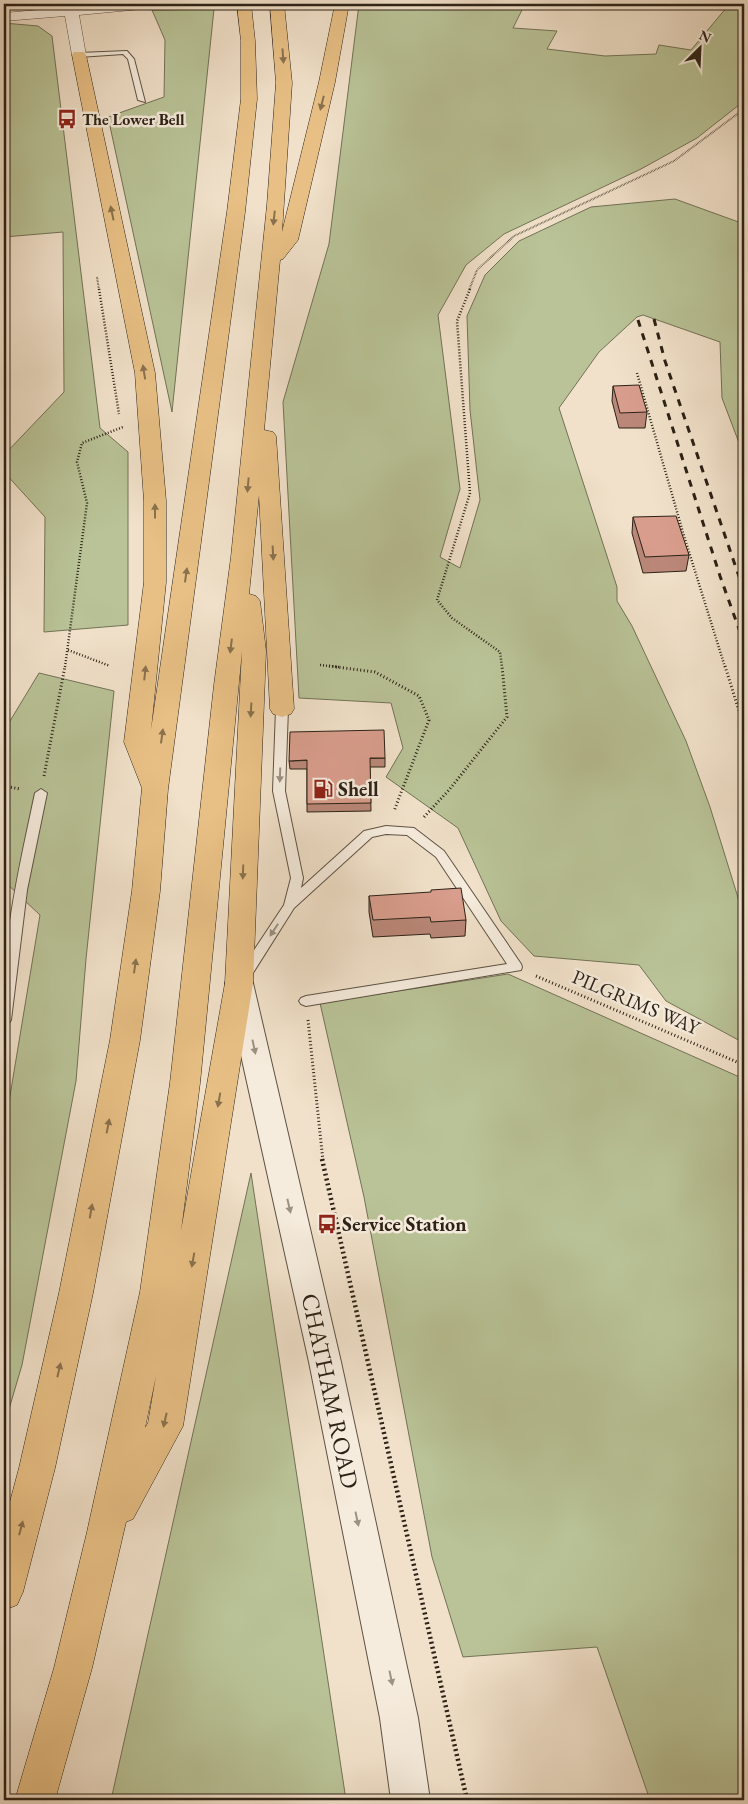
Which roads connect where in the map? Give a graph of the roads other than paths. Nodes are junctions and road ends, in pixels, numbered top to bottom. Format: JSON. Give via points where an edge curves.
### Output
{"nodes":[{"id":1,"x":152,"y":4,"type":"edge"},
{"id":2,"x":342,"y":4,"type":"edge"},
{"id":3,"x":714,"y":4,"type":"edge"},
{"id":4,"x":744,"y":5,"type":"edge"},
{"id":5,"x":244,"y":6,"type":"edge"},
{"id":6,"x":278,"y":6,"type":"edge"},
{"id":7,"x":68,"y":8,"type":"edge"},
{"id":8,"x":4,"y":17,"type":"edge"},
{"id":9,"x":78,"y":55,"type":"junction"},
{"id":10,"x":142,"y":100,"type":"dead end"},
{"id":11,"x":270,"y":264,"type":"junction"},
{"id":12,"x":261,"y":347,"type":"junction"},
{"id":13,"x":242,"y":557,"type":"junction"},
{"id":14,"x":282,"y":709,"type":"joint"},
{"id":15,"x":155,"y":788,"type":"junction"},
{"id":16,"x":41,"y":793,"type":"road end"},
{"id":17,"x":290,"y":905,"type":"junction"},
{"id":18,"x":239,"y":983,"type":"junction"},
{"id":19,"x":306,"y":1001,"type":"road end"},
{"id":20,"x":4,"y":1020,"type":"edge"},
{"id":21,"x":106,"y":1532,"type":"junction"},
{"id":22,"x":4,"y":1592,"type":"edge"},
{"id":23,"x":35,"y":1800,"type":"edge"},
{"id":24,"x":411,"y":1800,"type":"edge"}],
"edges":[{"from":1,"to":7,"type":"street"},
{"from":2,"to":11,"type":"highway","one_way":true,"via":[[289,240]]},
{"from":3,"to":4,"type":"street"},
{"from":15,"to":5,"type":"highway","one_way":true,"via":[[236,212],[248,99],[248,40]]},
{"from":6,"to":11,"type":"highway","one_way":true,"via":[[284,84]]},
{"from":7,"to":8,"type":"street"},
{"from":7,"to":9,"type":"street"},
{"from":9,"to":10,"type":"lane","via":[[126,52],[131,59]]},
{"from":15,"to":9,"type":"highway","one_way":true,"via":[[137,742],[155,582],[155,501],[145,373]]},
{"from":11,"to":12,"type":"highway"},
{"from":12,"to":13,"type":"highway","one_way":true},
{"from":12,"to":14,"type":"highway","one_way":true},
{"from":13,"to":18,"type":"highway","one_way":true,"via":[[254,651]]},
{"from":13,"to":21,"type":"highway","one_way":true,"via":[[185,1083],[157,1292]]},
{"from":14,"to":17,"type":"lane","one_way":true,"via":[[279,791],[297,878]]},
{"from":22,"to":15,"type":"highway","one_way":true,"via":[[37,1468],[72,1311],[125,1040],[146,891]]},
{"from":16,"to":20,"type":"lane","via":[[21,890]]},
{"from":17,"to":18,"type":"lane","one_way":true},
{"from":17,"to":19,"type":"lane","via":[[368,834],[386,830],[410,831],[440,854],[516,967]]},
{"from":18,"to":21,"type":"highway","one_way":true,"via":[[165,1426]]},
{"from":18,"to":24,"type":"street","name":"CHATHAM ROAD","one_way":true,"via":[[329,1381],[399,1718]]},
{"from":21,"to":23,"type":"highway","via":[[73,1668]]}]}
